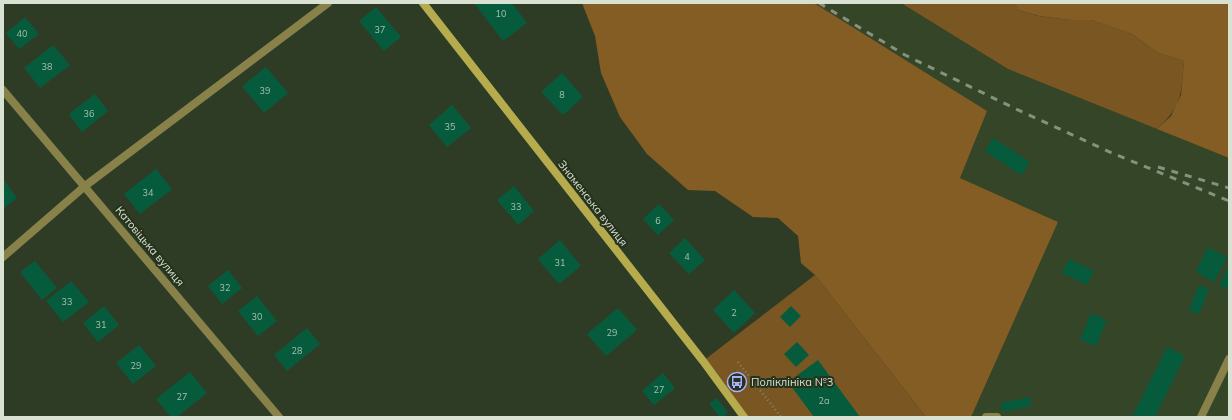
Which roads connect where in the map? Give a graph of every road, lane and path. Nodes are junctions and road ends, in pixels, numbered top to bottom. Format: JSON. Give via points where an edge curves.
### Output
{"nodes":[{"id":1,"x":328,"y":3,"type":"edge"},
{"id":2,"x":423,"y":3,"type":"edge"},
{"id":3,"x":3,"y":90,"type":"edge"},
{"id":4,"x":86,"y":186,"type":"junction"},
{"id":5,"x":3,"y":257,"type":"edge"},
{"id":6,"x":1229,"y":359,"type":"edge"},
{"id":7,"x":738,"y":362,"type":"dead end"},
{"id":8,"x":279,"y":417,"type":"edge"},
{"id":9,"x":744,"y":417,"type":"edge"},
{"id":10,"x":781,"y":417,"type":"edge"},
{"id":11,"x":986,"y":417,"type":"edge"},
{"id":12,"x":997,"y":417,"type":"edge"},
{"id":13,"x":1201,"y":417,"type":"edge"}],
"edges":[{"from":1,"to":4,"type":"street"},
{"from":2,"to":9,"type":"main road","name":"Знаменська вулиця"},
{"from":3,"to":4,"type":"street","name":"Катовіцька вулиця"},
{"from":4,"to":5,"type":"street"},
{"from":4,"to":8,"type":"street","name":"Катовіцька вулиця"},
{"from":6,"to":13,"type":"street"},
{"from":7,"to":10,"type":"path"},
{"from":11,"to":12,"type":"street"}]}
